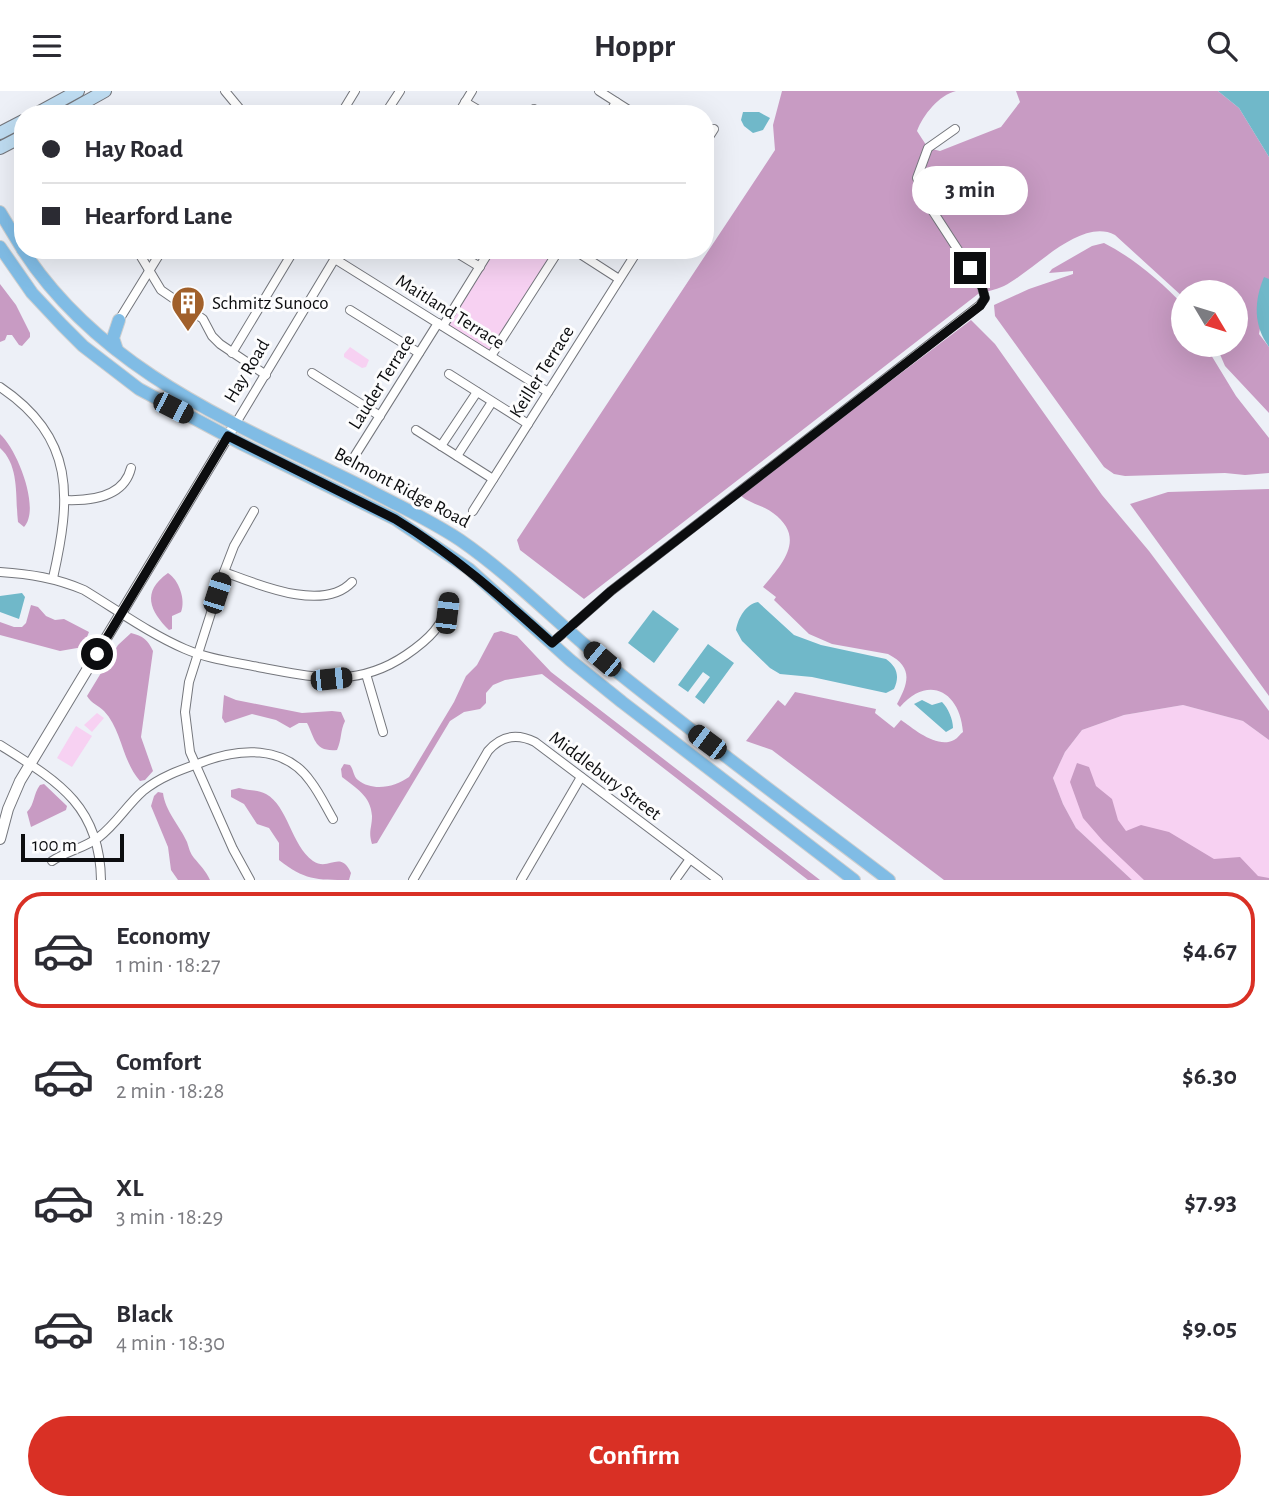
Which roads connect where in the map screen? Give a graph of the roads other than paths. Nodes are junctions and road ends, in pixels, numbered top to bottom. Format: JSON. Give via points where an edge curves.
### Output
{"nodes":[{"id":1,"x":105,"y":91,"type":"edge"},
{"id":2,"x":225,"y":91,"type":"edge"},
{"id":3,"x":472,"y":91,"type":"edge"},
{"id":4,"x":599,"y":91,"type":"edge"},
{"id":5,"x":79,"y":99,"type":"edge"},
{"id":6,"x":465,"y":102,"type":"junction"},
{"id":7,"x":616,"y":102,"type":"junction"},
{"id":8,"x":62,"y":105,"type":"edge"},
{"id":9,"x":237,"y":105,"type":"edge"},
{"id":10,"x":463,"y":105,"type":"edge"},
{"id":11,"x":470,"y":105,"type":"edge"},
{"id":12,"x":614,"y":105,"type":"edge"},
{"id":13,"x":621,"y":105,"type":"edge"},
{"id":14,"x":955,"y":129,"type":"dead end"},
{"id":15,"x":0,"y":212,"type":"edge"},
{"id":16,"x":14,"y":235,"type":"edge"},
{"id":17,"x":0,"y":247,"type":"edge"},
{"id":18,"x":30,"y":259,"type":"edge"},
{"id":19,"x":142,"y":259,"type":"edge"},
{"id":20,"x":157,"y":259,"type":"edge"},
{"id":21,"x":289,"y":259,"type":"edge"},
{"id":22,"x":335,"y":259,"type":"joint"},
{"id":23,"x":467,"y":259,"type":"edge"},
{"id":24,"x":485,"y":259,"type":"edge"},
{"id":25,"x":553,"y":259,"type":"edge"},
{"id":26,"x":588,"y":259,"type":"edge"},
{"id":27,"x":632,"y":259,"type":"edge"},
{"id":28,"x":480,"y":267,"type":"junction"},
{"id":29,"x":149,"y":272,"type":"junction"},
{"id":30,"x":619,"y":279,"type":"junction"},
{"id":31,"x":350,"y":310,"type":"dead end"},
{"id":32,"x":119,"y":320,"type":"joint"},
{"id":33,"x":440,"y":325,"type":"junction"},
{"id":34,"x":232,"y":353,"type":"junction"},
{"id":35,"x":419,"y":353,"type":"junction"},
{"id":36,"x":121,"y":356,"type":"junction"},
{"id":37,"x":492,"y":356,"type":"junction"},
{"id":38,"x":312,"y":373,"type":"dead end"},
{"id":39,"x":449,"y":374,"type":"dead end"},
{"id":40,"x":266,"y":375,"type":"junction"},
{"id":41,"x":0,"y":387,"type":"edge"},
{"id":42,"x":477,"y":392,"type":"junction"},
{"id":43,"x":548,"y":392,"type":"junction"},
{"id":44,"x":492,"y":402,"type":"junction"},
{"id":45,"x":380,"y":416,"type":"junction"},
{"id":46,"x":236,"y":423,"type":"junction"},
{"id":47,"x":528,"y":424,"type":"junction"},
{"id":48,"x":416,"y":430,"type":"dead end"},
{"id":49,"x":228,"y":436,"type":"junction"},
{"id":50,"x":441,"y":446,"type":"junction"},
{"id":51,"x":457,"y":456,"type":"junction"},
{"id":52,"x":354,"y":457,"type":"dead end"},
{"id":53,"x":131,"y":468,"type":"dead end"},
{"id":54,"x":493,"y":479,"type":"junction"},
{"id":55,"x":65,"y":500,"type":"junction"},
{"id":56,"x":254,"y":511,"type":"dead end"},
{"id":57,"x":473,"y":511,"type":"dead end"},
{"id":58,"x":0,"y":572,"type":"edge"},
{"id":59,"x":224,"y":572,"type":"junction"},
{"id":60,"x":52,"y":578,"type":"junction"},
{"id":61,"x":352,"y":582,"type":"dead end"},
{"id":62,"x":449,"y":598,"type":"dead end"},
{"id":63,"x":122,"y":613,"type":"junction"},
{"id":64,"x":566,"y":629,"type":"junction"},
{"id":65,"x":552,"y":643,"type":"junction"},
{"id":66,"x":197,"y":653,"type":"junction"},
{"id":67,"x":366,"y":674,"type":"junction"},
{"id":68,"x":383,"y":732,"type":"dead end"},
{"id":69,"x":0,"y":745,"type":"edge"},
{"id":70,"x":727,"y":757,"type":"junction"},
{"id":71,"x":694,"y":758,"type":"junction"},
{"id":72,"x":30,"y":764,"type":"junction"},
{"id":73,"x":196,"y":764,"type":"junction"},
{"id":74,"x":581,"y":777,"type":"junction"},
{"id":75,"x":333,"y":819,"type":"dead end"},
{"id":76,"x":0,"y":839,"type":"edge"},
{"id":77,"x":95,"y":840,"type":"junction"},
{"id":78,"x":690,"y":859,"type":"junction"},
{"id":79,"x":52,"y":861,"type":"dead end"},
{"id":80,"x":101,"y":880,"type":"edge"},
{"id":81,"x":250,"y":880,"type":"edge"},
{"id":82,"x":413,"y":880,"type":"edge"},
{"id":83,"x":521,"y":880,"type":"edge"},
{"id":84,"x":675,"y":880,"type":"edge"},
{"id":85,"x":718,"y":880,"type":"edge"},
{"id":86,"x":854,"y":880,"type":"edge"},
{"id":87,"x":888,"y":880,"type":"edge"}],
"edges":[{"from":1,"to":5,"type":"main road"},
{"from":2,"to":9,"type":"street"},
{"from":3,"to":6,"type":"street"},
{"from":4,"to":7,"type":"street"},
{"from":5,"to":8,"type":"main road"},
{"from":6,"to":10,"type":"street"},
{"from":6,"to":11,"type":"street"},
{"from":7,"to":12,"type":"street"},
{"from":7,"to":13,"type":"street"},
{"from":14,"to":64,"type":"street","via":[[928,148],[917,178],[932,210],[982,287],[985,298],[980,306]]},
{"from":15,"to":16,"type":"main road","name":"Belmont Ridge Road"},
{"from":17,"to":49,"type":"main road","name":"Belmont Ridge Road","via":[[32,293],[83,346],[139,389]]},
{"from":18,"to":36,"type":"main road","name":"Belmont Ridge Road","via":[[73,312]]},
{"from":19,"to":29,"type":"street"},
{"from":20,"to":29,"type":"street"},
{"from":21,"to":34,"type":"street"},
{"from":22,"to":33,"type":"street","name":"Maitland Terrace"},
{"from":22,"to":40,"type":"street","name":"Hay Road"},
{"from":23,"to":28,"type":"street"},
{"from":24,"to":28,"type":"street","name":"Lauder Terrace"},
{"from":25,"to":37,"type":"street"},
{"from":26,"to":30,"type":"street"},
{"from":27,"to":30,"type":"street","name":"Keiller Terrace"},
{"from":28,"to":33,"type":"street","name":"Lauder Terrace"},
{"from":29,"to":32,"type":"street"},
{"from":29,"to":34,"type":"street","via":[[161,290],[203,319],[214,338]]},
{"from":30,"to":43,"type":"street","name":"Keiller Terrace"},
{"from":31,"to":35,"type":"street"},
{"from":32,"to":36,"type":"main road","via":[[113,346]]},
{"from":33,"to":35,"type":"street","name":"Lauder Terrace"},
{"from":33,"to":37,"type":"street","name":"Maitland Terrace"},
{"from":34,"to":40,"type":"street"},
{"from":35,"to":45,"type":"street","name":"Lauder Terrace"},
{"from":36,"to":46,"type":"main road","name":"Belmont Ridge Road","via":[[174,391]]},
{"from":37,"to":43,"type":"street","name":"Maitland Terrace"},
{"from":38,"to":45,"type":"street"},
{"from":39,"to":42,"type":"street"},
{"from":40,"to":46,"type":"street","name":"Hay Road"},
{"from":41,"to":55,"type":"street","via":[[46,432],[60,465]]},
{"from":42,"to":44,"type":"street"},
{"from":42,"to":50,"type":"street"},
{"from":43,"to":47,"type":"street","name":"Keiller Terrace"},
{"from":44,"to":47,"type":"street"},
{"from":44,"to":51,"type":"street"},
{"from":45,"to":52,"type":"street","name":"Lauder Terrace"},
{"from":46,"to":49,"type":"street","name":"Hay Road"},
{"from":46,"to":64,"type":"main road","name":"Belmont Ridge Road","via":[[446,531],[503,572]]},
{"from":47,"to":54,"type":"street","name":"Keiller Terrace"},
{"from":48,"to":50,"type":"street"},
{"from":49,"to":63,"type":"street","name":"Hay Road"},
{"from":49,"to":65,"type":"main road","name":"Belmont Ridge Road","via":[[417,533],[469,569]]},
{"from":50,"to":51,"type":"street"},
{"from":51,"to":54,"type":"street"},
{"from":53,"to":55,"type":"street","via":[[128,480],[116,491],[94,499]]},
{"from":54,"to":57,"type":"street","name":"Keiller Terrace"},
{"from":55,"to":60,"type":"street"},
{"from":56,"to":59,"type":"street"},
{"from":58,"to":60,"type":"street"},
{"from":59,"to":61,"type":"street","via":[[304,595],[328,595]]},
{"from":59,"to":66,"type":"street"},
{"from":60,"to":63,"type":"street","via":[[84,590]]},
{"from":62,"to":67,"type":"street","via":[[447,613],[434,633],[400,659]]},
{"from":63,"to":66,"type":"street"},
{"from":63,"to":72,"type":"street","name":"Hay Road"},
{"from":64,"to":65,"type":"street"},
{"from":64,"to":70,"type":"main road","name":"Belmont Ridge Road"},
{"from":65,"to":71,"type":"main road","name":"Belmont Ridge Road"},
{"from":66,"to":67,"type":"street","via":[[315,678]]},
{"from":66,"to":73,"type":"street","via":[[185,712],[187,739]]},
{"from":67,"to":68,"type":"street"},
{"from":69,"to":72,"type":"street"},
{"from":70,"to":71,"type":"main road","via":[[711,765]]},
{"from":70,"to":87,"type":"main road","name":"Belmont Ridge Road"},
{"from":71,"to":86,"type":"main road","name":"Belmont Ridge Road"},
{"from":72,"to":76,"type":"street","name":"Hay Road","via":[[8,809]]},
{"from":72,"to":77,"type":"street","via":[[70,795]]},
{"from":73,"to":75,"type":"street","via":[[242,751],[277,756],[307,777]]},
{"from":73,"to":77,"type":"street","via":[[145,790]]},
{"from":73,"to":81,"type":"street"},
{"from":74,"to":78,"type":"street","name":"Middlebury Street"},
{"from":74,"to":82,"type":"street","name":"Middlebury Street","via":[[528,739],[510,737],[497,742]]},
{"from":74,"to":83,"type":"street"},
{"from":77,"to":79,"type":"street"},
{"from":77,"to":80,"type":"street"},
{"from":78,"to":84,"type":"street"},
{"from":78,"to":85,"type":"street","name":"Middlebury Street"}]}
